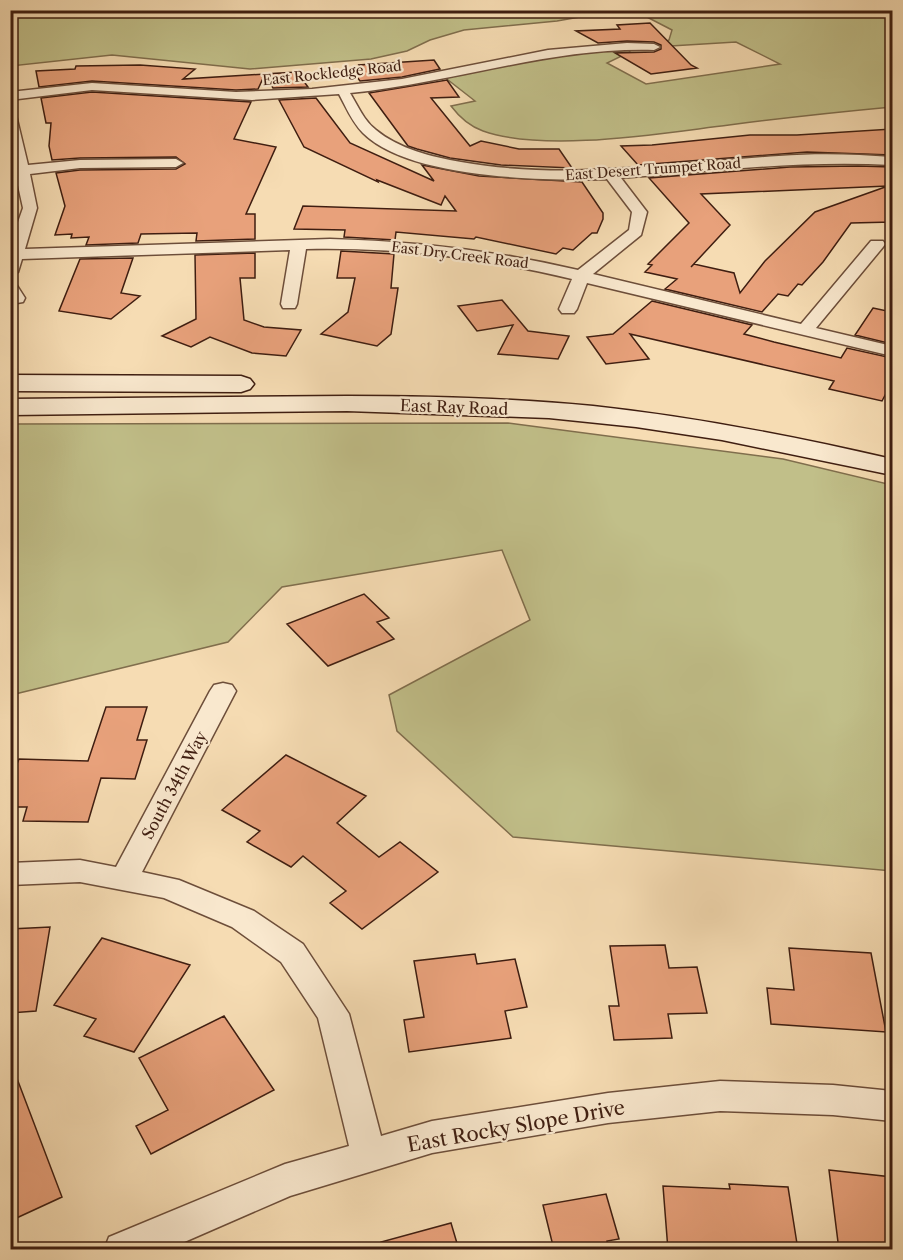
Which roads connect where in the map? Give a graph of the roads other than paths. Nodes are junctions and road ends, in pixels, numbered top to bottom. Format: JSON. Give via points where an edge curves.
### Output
{"nodes":[{"id":1,"x":654,"y":47,"type":"dead end"},
{"id":2,"x":342,"y":89,"type":"junction"},
{"id":3,"x":10,"y":96,"type":"edge"},
{"id":4,"x":10,"y":114,"type":"edge"},
{"id":5,"x":14,"y":137,"type":"edge"},
{"id":6,"x":892,"y":161,"type":"edge"},
{"id":7,"x":176,"y":163,"type":"dead end"},
{"id":8,"x":23,"y":170,"type":"junction"},
{"id":9,"x":611,"y":175,"type":"junction"},
{"id":10,"x":877,"y":244,"type":"dead end"},
{"id":11,"x":299,"y":245,"type":"junction"},
{"id":12,"x":17,"y":255,"type":"junction"},
{"id":13,"x":10,"y":272,"type":"edge"},
{"id":14,"x":582,"y":275,"type":"junction"},
{"id":15,"x":289,"y":304,"type":"dead end"},
{"id":16,"x":568,"y":309,"type":"dead end"},
{"id":17,"x":804,"y":330,"type":"junction"},
{"id":18,"x":892,"y":351,"type":"edge"},
{"id":19,"x":10,"y":383,"type":"edge"},
{"id":20,"x":10,"y":407,"type":"edge"},
{"id":21,"x":892,"y":443,"type":"edge"},
{"id":22,"x":892,"y":467,"type":"edge"},
{"id":23,"x":223,"y":691,"type":"dead end"},
{"id":24,"x":10,"y":874,"type":"edge"},
{"id":25,"x":124,"y":879,"type":"junction"},
{"id":26,"x":892,"y":1106,"type":"edge"},
{"id":27,"x":369,"y":1156,"type":"junction"},
{"id":28,"x":122,"y":1250,"type":"edge"}],
"edges":[{"from":1,"to":2,"type":"street","name":"East Rockledge Road","via":[[627,45],[560,51],[443,76]]},
{"from":2,"to":3,"type":"street","name":"East Rockledge Road","via":[[242,96],[107,86]]},
{"from":2,"to":9,"type":"street","name":"East Desert Trumpet Road","via":[[369,132],[416,156],[507,175]]},
{"from":4,"to":5,"type":"street"},
{"from":5,"to":8,"type":"street"},
{"from":6,"to":9,"type":"street","name":"East Desert Trumpet Road","via":[[809,157]]},
{"from":7,"to":8,"type":"street","via":[[80,164]]},
{"from":8,"to":12,"type":"street","via":[[30,208]]},
{"from":9,"to":14,"type":"street","via":[[640,212],[639,224],[636,232]]},
{"from":10,"to":17,"type":"street"},
{"from":11,"to":12,"type":"street","name":"East Dry Creek Road"},
{"from":11,"to":14,"type":"street","name":"East Dry Creek Road","via":[[377,245],[470,254]]},
{"from":11,"to":15,"type":"street"},
{"from":12,"to":13,"type":"street"},
{"from":14,"to":16,"type":"street"},
{"from":14,"to":17,"type":"street","name":"East Dry Creek Road"},
{"from":17,"to":18,"type":"street","name":"East Dry Creek Road"},
{"from":19,"to":21,"type":"main road","name":"East Ray Road","via":[[383,385],[545,392],[728,412]]},
{"from":20,"to":22,"type":"main road","name":"East Ray Road","via":[[388,405],[549,410],[728,432]]},
{"from":23,"to":25,"type":"street","name":"South 34th Way"},
{"from":24,"to":25,"type":"street","via":[[80,871]]},
{"from":25,"to":27,"type":"street","via":[[169,888],[243,919],[292,953],[333,1014]]},
{"from":26,"to":27,"type":"street","name":"East Rocky Slope Drive","via":[[720,1096],[608,1108],[432,1137]]},
{"from":27,"to":28,"type":"street","name":"East Rocky Slope Drive","via":[[285,1180]]}]}
